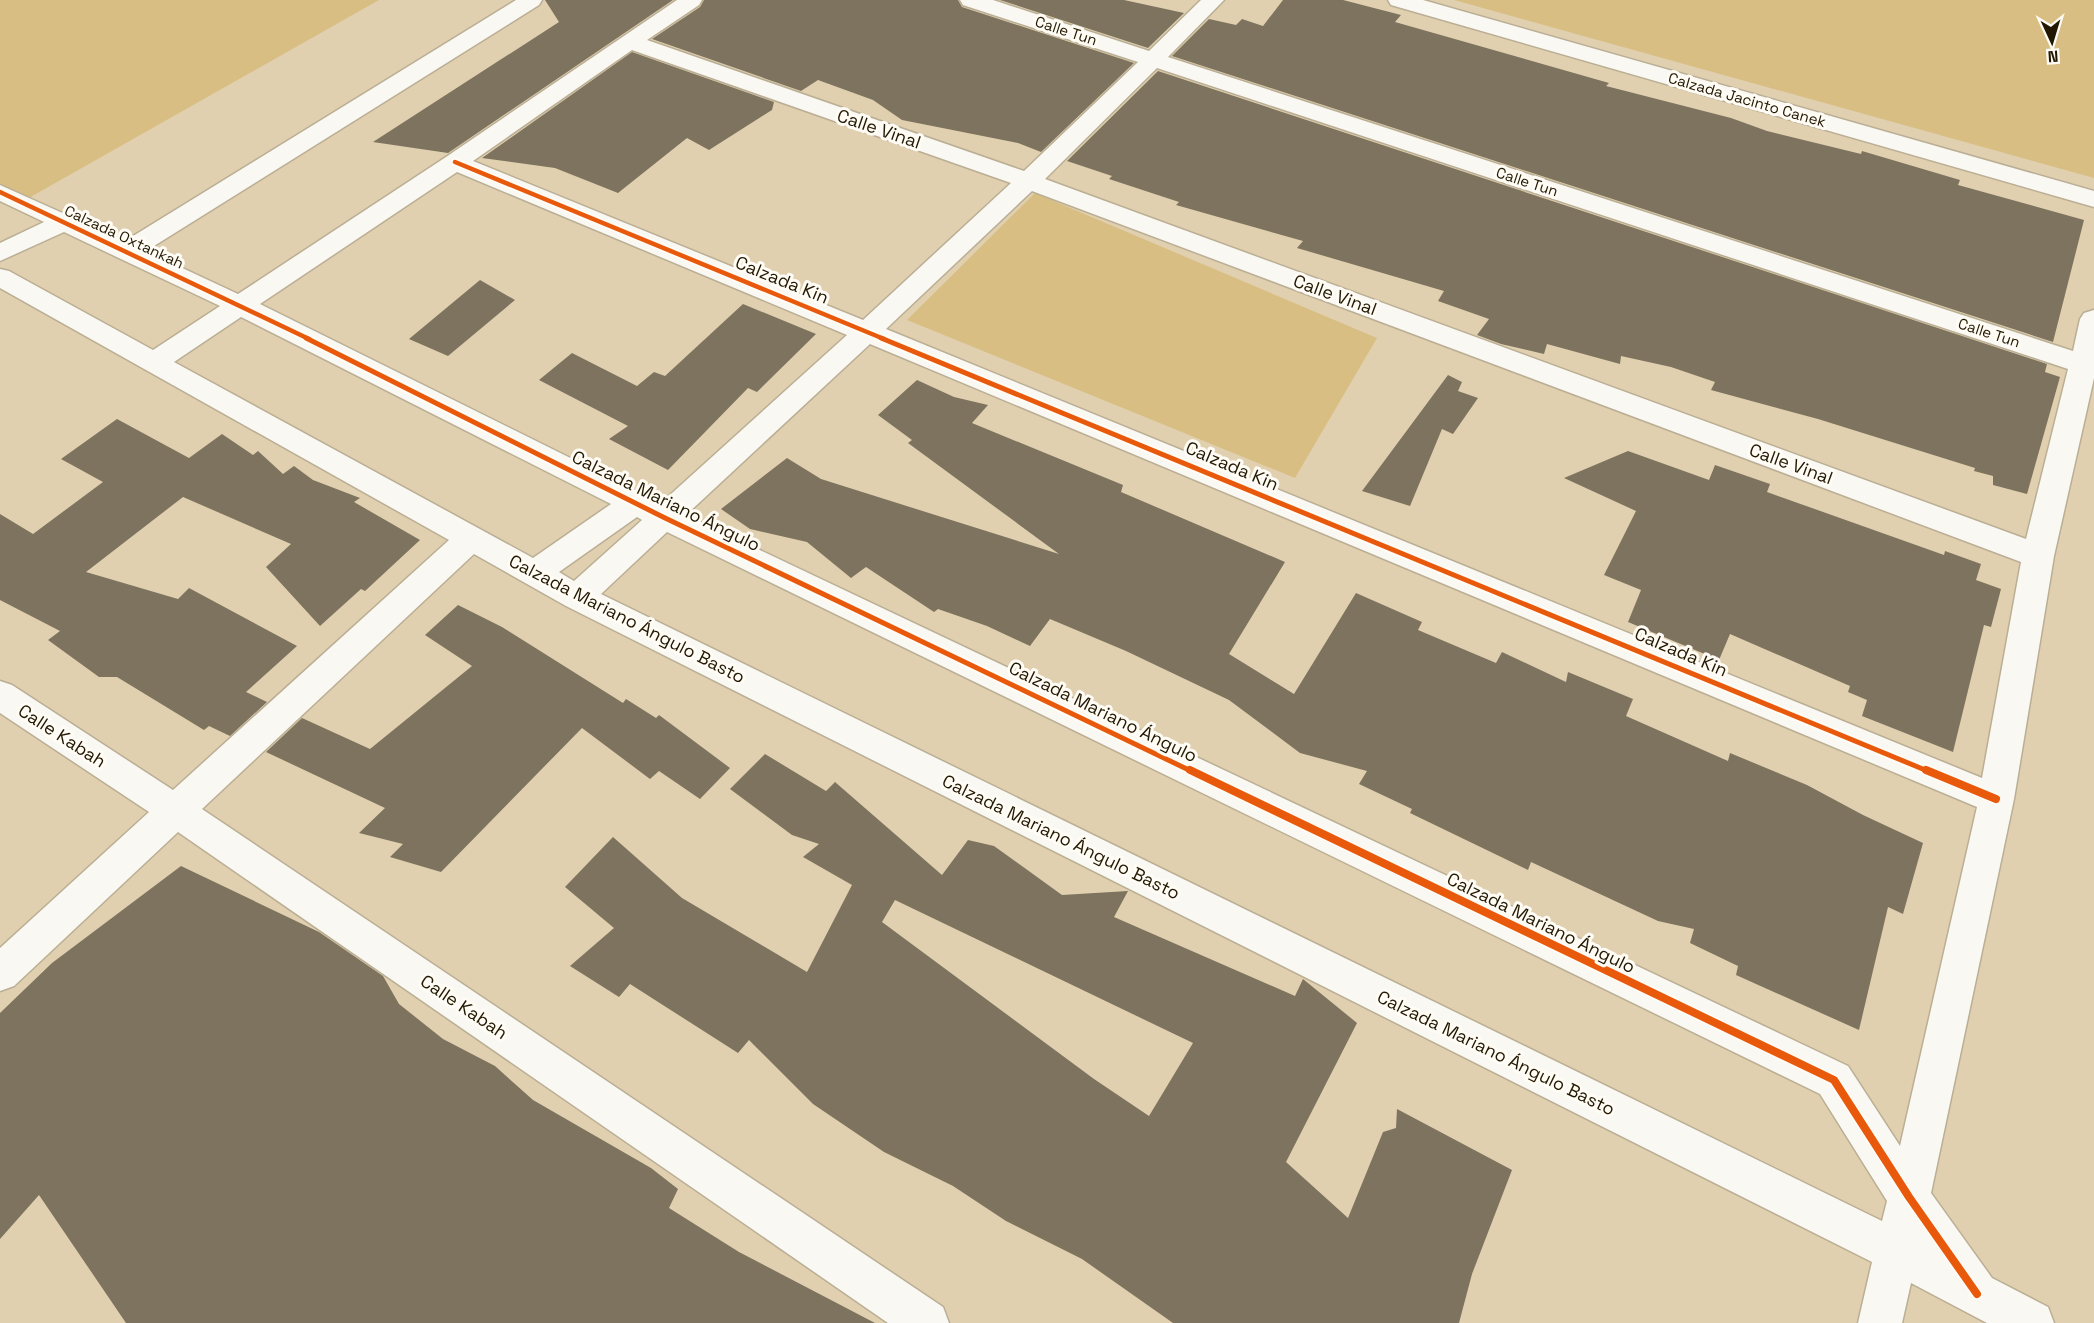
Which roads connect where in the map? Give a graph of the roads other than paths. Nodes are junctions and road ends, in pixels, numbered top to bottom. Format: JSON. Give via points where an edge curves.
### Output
{"nodes":[{"id":1,"x":531,"y":0,"type":"edge"},
{"id":2,"x":691,"y":0,"type":"edge"},
{"id":3,"x":971,"y":0,"type":"edge"},
{"id":4,"x":1213,"y":0,"type":"edge"},
{"id":5,"x":1399,"y":0,"type":"edge"},
{"id":6,"x":630,"y":42,"type":"junction"},
{"id":7,"x":1154,"y":60,"type":"junction"},
{"id":8,"x":455,"y":162,"type":"junction"},
{"id":9,"x":1028,"y":181,"type":"junction"},
{"id":10,"x":0,"y":192,"type":"edge"},
{"id":11,"x":2094,"y":200,"type":"edge"},
{"id":12,"x":64,"y":222,"type":"junction"},
{"id":13,"x":127,"y":251,"type":"junction"},
{"id":14,"x":0,"y":253,"type":"edge"},
{"id":15,"x":0,"y":277,"type":"edge"},
{"id":16,"x":238,"y":304,"type":"junction"},
{"id":17,"x":2094,"y":319,"type":"edge"},
{"id":18,"x":868,"y":331,"type":"junction"},
{"id":19,"x":154,"y":362,"type":"junction"},
{"id":20,"x":2084,"y":364,"type":"junction"},
{"id":21,"x":649,"y":510,"type":"junction"},
{"id":22,"x":471,"y":538,"type":"junction"},
{"id":23,"x":2038,"y":556,"type":"junction"},
{"id":24,"x":534,"y":573,"type":"junction"},
{"id":25,"x":577,"y":597,"type":"junction"},
{"id":26,"x":0,"y":695,"type":"edge"},
{"id":27,"x":1996,"y":799,"type":"junction"},
{"id":28,"x":176,"y":811,"type":"junction"},
{"id":29,"x":0,"y":973,"type":"edge"},
{"id":30,"x":1909,"y":1197,"type":"junction"},
{"id":31,"x":1896,"y":1251,"type":"junction"},
{"id":32,"x":1977,"y":1294,"type":"junction"},
{"id":33,"x":927,"y":1323,"type":"edge"},
{"id":34,"x":1880,"y":1323,"type":"edge"},
{"id":35,"x":2032,"y":1323,"type":"edge"}],
"edges":[{"from":1,"to":13,"type":"street"},
{"from":2,"to":6,"type":"street"},
{"from":3,"to":7,"type":"street","name":"Calle Tun"},
{"from":4,"to":7,"type":"street"},
{"from":5,"to":11,"type":"street","name":"Calzada Jacinto Canek"},
{"from":6,"to":8,"type":"street"},
{"from":6,"to":9,"type":"street","name":"Calle Vinal"},
{"from":7,"to":9,"type":"street"},
{"from":7,"to":20,"type":"street","name":"Calle Tun"},
{"from":8,"to":16,"type":"street"},
{"from":8,"to":18,"type":"street","name":"Calzada Kin"},
{"from":9,"to":18,"type":"street"},
{"from":9,"to":23,"type":"street","name":"Calle Vinal"},
{"from":10,"to":12,"type":"street","name":"Calzada Oxtankah"},
{"from":12,"to":13,"type":"street","name":"Calzada Oxtankah"},
{"from":12,"to":14,"type":"street"},
{"from":13,"to":16,"type":"street","name":"Calzada Oxtankah"},
{"from":15,"to":19,"type":"street"},
{"from":16,"to":19,"type":"street"},
{"from":16,"to":21,"type":"street","name":"Calzada Mariano Ángulo"},
{"from":17,"to":20,"type":"street"},
{"from":18,"to":21,"type":"street"},
{"from":18,"to":27,"type":"street","name":"Calzada Kin"},
{"from":19,"to":22,"type":"street","name":"Calzada Mariano Ángulo Basto"},
{"from":20,"to":23,"type":"street"},
{"from":21,"to":24,"type":"street"},
{"from":21,"to":25,"type":"street"},
{"from":21,"to":30,"type":"street","name":"Calzada Mariano Ángulo","via":[[1834,1080]]},
{"from":22,"to":24,"type":"street","name":"Calzada Mariano Ángulo Basto"},
{"from":22,"to":28,"type":"street"},
{"from":23,"to":27,"type":"street"},
{"from":24,"to":25,"type":"street","name":"Calzada Mariano Ángulo Basto"},
{"from":25,"to":31,"type":"street","name":"Calzada Mariano Ángulo Basto"},
{"from":26,"to":28,"type":"street","name":"Calle Kabah"},
{"from":27,"to":30,"type":"street"},
{"from":28,"to":29,"type":"street"},
{"from":28,"to":33,"type":"street","name":"Calle Kabah"},
{"from":30,"to":31,"type":"street"},
{"from":30,"to":32,"type":"street","name":"Calzada Mariano Ángulo Basto"},
{"from":31,"to":32,"type":"street","name":"Calzada Mariano Ángulo Basto"},
{"from":31,"to":34,"type":"street"},
{"from":32,"to":35,"type":"street","name":"Calzada Mariano Ángulo Basto"}]}
